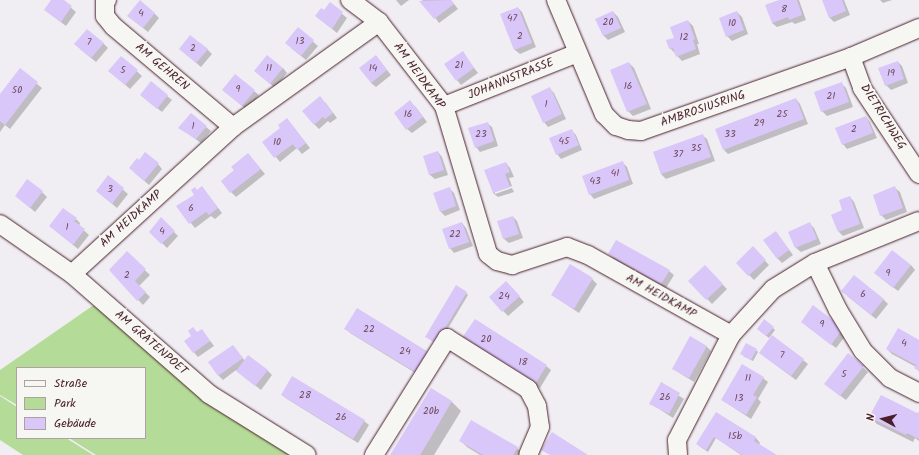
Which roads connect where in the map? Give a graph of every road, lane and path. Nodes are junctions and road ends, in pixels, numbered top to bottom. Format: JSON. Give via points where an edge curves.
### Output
{"nodes":[{"id":1,"x":107,"y":0,"type":"edge"},
{"id":2,"x":350,"y":0,"type":"edge"},
{"id":3,"x":556,"y":0,"type":"edge"},
{"id":4,"x":379,"y":22,"type":"junction"},
{"id":5,"x":919,"y":28,"type":"edge"},
{"id":6,"x":578,"y":53,"type":"junction"},
{"id":7,"x":851,"y":57,"type":"junction"},
{"id":8,"x":444,"y":106,"type":"junction"},
{"id":9,"x":233,"y":127,"type":"junction"},
{"id":10,"x":919,"y":174,"type":"edge"},
{"id":11,"x":919,"y":221,"type":"edge"},
{"id":12,"x":0,"y":224,"type":"edge"},
{"id":13,"x":815,"y":263,"type":"junction"},
{"id":14,"x":72,"y":274,"type":"junction"},
{"id":15,"x":731,"y":335,"type":"junction"},
{"id":16,"x":919,"y":393,"type":"edge"},
{"id":17,"x":307,"y":455,"type":"edge"},
{"id":18,"x":374,"y":455,"type":"edge"},
{"id":19,"x":528,"y":455,"type":"edge"},
{"id":20,"x":678,"y":455,"type":"edge"}],
"edges":[{"from":1,"to":9,"type":"street","name":"AM GEHREN","via":[[105,16],[113,26]]},
{"from":2,"to":4,"type":"street"},
{"from":3,"to":6,"type":"street","name":"AMBROSIUSRING"},
{"from":4,"to":8,"type":"street","name":"AM HEIDKAMP"},
{"from":4,"to":9,"type":"street","name":"AM HEIDKAMP"},
{"from":5,"to":7,"type":"street","name":"AMBROSIUSRING"},
{"from":6,"to":7,"type":"street","name":"AMBROSIUSRING","via":[[604,114],[616,126],[641,131]]},
{"from":6,"to":8,"type":"street","name":"JOHANNSTRASSE"},
{"from":7,"to":10,"type":"street","name":"DIETRICHWEG","via":[[862,88]]},
{"from":8,"to":15,"type":"street","name":"AM HEIDKAMP","via":[[488,254],[497,261],[512,265],[567,248],[588,255]]},
{"from":9,"to":14,"type":"street","name":"AM HEIDKAMP"},
{"from":11,"to":13,"type":"street"},
{"from":12,"to":14,"type":"street","name":"AM GRATENPOET"},
{"from":13,"to":15,"type":"street","via":[[772,290]]},
{"from":13,"to":16,"type":"street","via":[[838,310],[863,351],[890,378]]},
{"from":14,"to":17,"type":"street","name":"AM GRATENPOET","via":[[209,394]]},
{"from":15,"to":20,"type":"street","via":[[676,440]]},
{"from":18,"to":19,"type":"street","via":[[447,338],[528,388],[537,406],[540,427]]}]}
